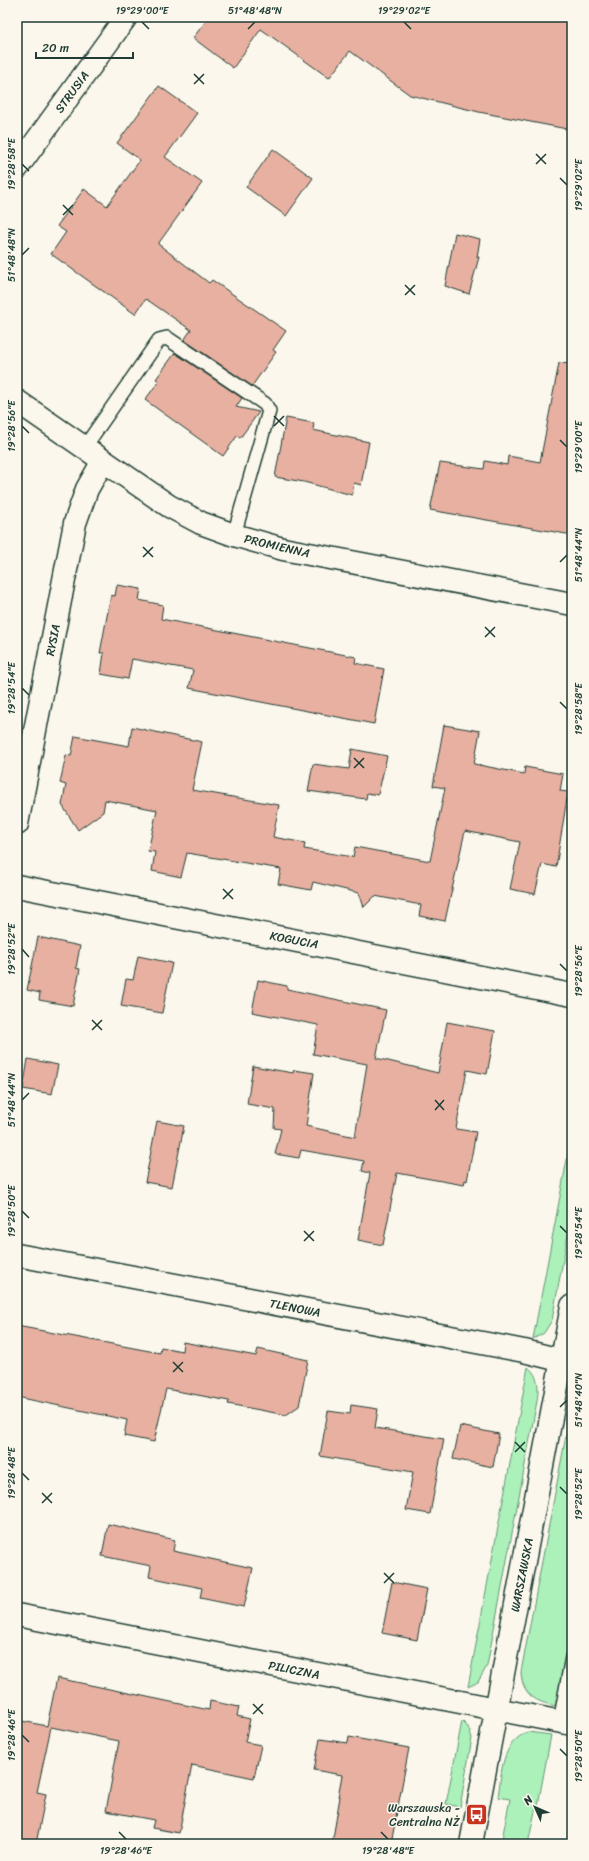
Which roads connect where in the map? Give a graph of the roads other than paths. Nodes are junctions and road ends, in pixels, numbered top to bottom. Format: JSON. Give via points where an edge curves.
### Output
{"nodes":[{"id":1,"x":126,"y":17,"type":"edge"},
{"id":2,"x":17,"y":168,"type":"edge"},
{"id":3,"x":17,"y":400,"type":"edge"},
{"id":4,"x":84,"y":448,"type":"junction"},
{"id":5,"x":103,"y":461,"type":"junction"},
{"id":6,"x":234,"y":535,"type":"junction"},
{"id":7,"x":572,"y":604,"type":"edge"},
{"id":8,"x":17,"y":824,"type":"edge"},
{"id":9,"x":17,"y":886,"type":"edge"},
{"id":10,"x":572,"y":995,"type":"edge"},
{"id":11,"x":17,"y":1255,"type":"edge"},
{"id":12,"x":572,"y":1306,"type":"edge"},
{"id":13,"x":567,"y":1362,"type":"edge"},
{"id":14,"x":17,"y":1615,"type":"edge"},
{"id":15,"x":572,"y":1658,"type":"edge"},
{"id":16,"x":496,"y":1709,"type":"junction"},
{"id":17,"x":566,"y":1723,"type":"edge"},
{"id":18,"x":471,"y":1844,"type":"edge"}],
"edges":[{"from":1,"to":2,"type":"street","name":"STRUSIA"},
{"from":3,"to":4,"type":"street","name":"PROMIENNA"},
{"from":4,"to":5,"type":"street","name":"PROMIENNA"},
{"from":4,"to":6,"type":"lane","via":[[158,340],[167,338],[265,404],[269,411]]},
{"from":5,"to":6,"type":"street","name":"PROMIENNA","via":[[169,506],[201,523]]},
{"from":5,"to":8,"type":"street","name":"RYSIA","via":[[87,489],[75,523]]},
{"from":6,"to":7,"type":"street","name":"PROMIENNA","via":[[283,549]]},
{"from":9,"to":10,"type":"street","name":"KOGUCIA"},
{"from":11,"to":13,"type":"street","name":"TLENOWA","via":[[524,1351]]},
{"from":12,"to":13,"type":"street","name":"WARSZAWSKA"},
{"from":13,"to":16,"type":"street","name":"WARSZAWSKA"},
{"from":14,"to":16,"type":"street","name":"PILICZNA"},
{"from":15,"to":17,"type":"lane"},
{"from":16,"to":17,"type":"street","name":"PILICZNA"},
{"from":16,"to":18,"type":"street","name":"WARSZAWSKA"}]}
